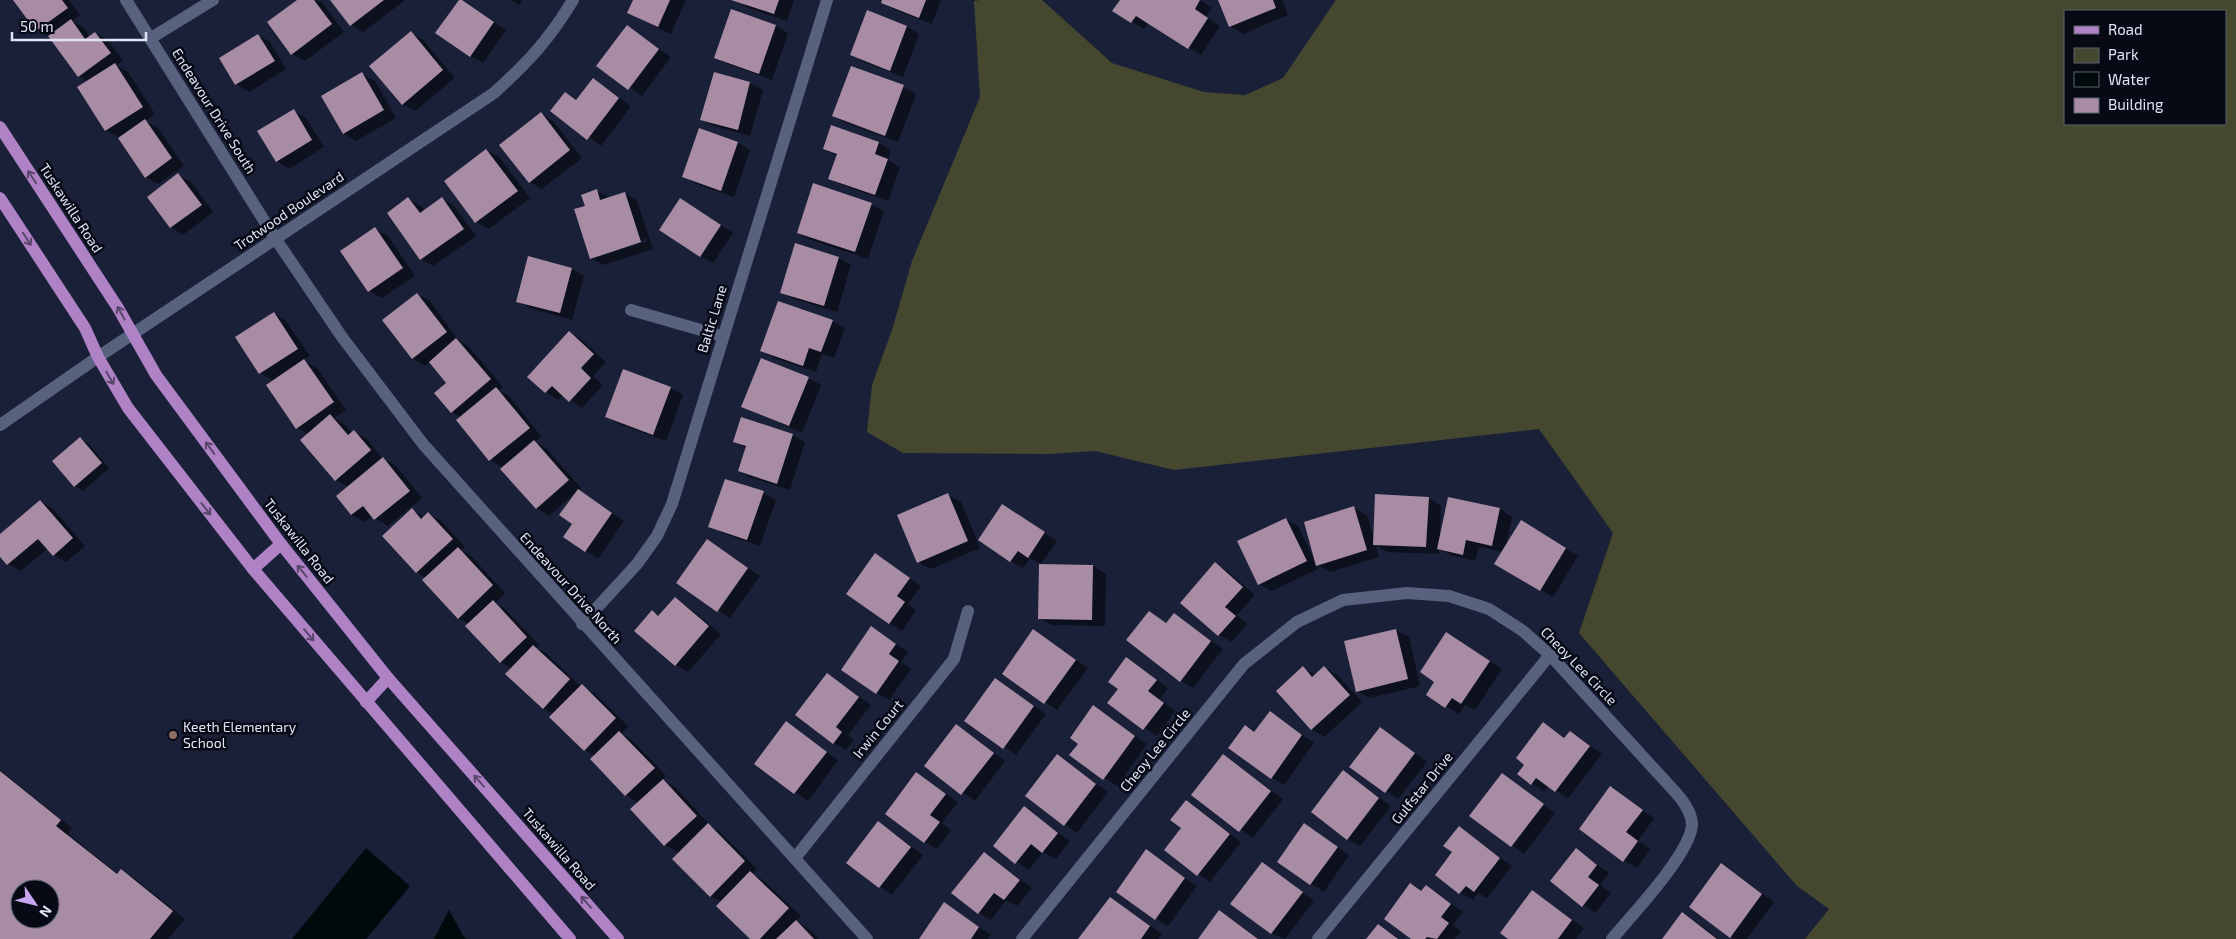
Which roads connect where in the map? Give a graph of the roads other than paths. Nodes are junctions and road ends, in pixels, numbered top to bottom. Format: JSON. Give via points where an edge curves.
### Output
{"nodes":[{"id":1,"x":126,"y":0,"type":"edge"},
{"id":2,"x":213,"y":0,"type":"edge"},
{"id":3,"x":573,"y":0,"type":"edge"},
{"id":4,"x":827,"y":0,"type":"edge"},
{"id":5,"x":151,"y":38,"type":"junction"},
{"id":6,"x":0,"y":128,"type":"edge"},
{"id":7,"x":0,"y":198,"type":"edge"},
{"id":8,"x":275,"y":238,"type":"junction"},
{"id":9,"x":632,"y":310,"type":"dead end"},
{"id":10,"x":133,"y":334,"type":"junction"},
{"id":11,"x":722,"y":336,"type":"junction"},
{"id":12,"x":98,"y":357,"type":"junction"},
{"id":13,"x":0,"y":425,"type":"edge"},
{"id":14,"x":281,"y":544,"type":"junction"},
{"id":15,"x":253,"y":568,"type":"junction"},
{"id":16,"x":968,"y":611,"type":"dead end"},
{"id":17,"x":582,"y":624,"type":"junction"},
{"id":18,"x":1550,"y":655,"type":"junction"},
{"id":19,"x":388,"y":678,"type":"junction"},
{"id":20,"x":366,"y":702,"type":"junction"},
{"id":21,"x":794,"y":858,"type":"junction"},
{"id":22,"x":570,"y":939,"type":"edge"},
{"id":23,"x":618,"y":939,"type":"edge"},
{"id":24,"x":867,"y":939,"type":"edge"},
{"id":25,"x":1022,"y":939,"type":"edge"},
{"id":26,"x":1318,"y":939,"type":"edge"},
{"id":27,"x":1612,"y":939,"type":"edge"}],
"edges":[{"from":1,"to":5,"type":"street","name":"Endeavour Drive South"},
{"from":2,"to":5,"type":"street"},
{"from":3,"to":8,"type":"street","name":"Trotwood Boulevard","via":[[554,32],[494,93]]},
{"from":4,"to":11,"type":"street","name":"Baltic Lane"},
{"from":5,"to":8,"type":"street","name":"Endeavour Drive South"},
{"from":10,"to":6,"type":"main road","name":"Tuskawilla Road","one_way":true},
{"from":7,"to":12,"type":"main road","one_way":true,"via":[[85,328]]},
{"from":8,"to":10,"type":"street","name":"Trotwood Boulevard"},
{"from":8,"to":17,"type":"street","name":"Endeavour Drive North","via":[[342,337],[423,444]]},
{"from":9,"to":11,"type":"street"},
{"from":10,"to":12,"type":"street","name":"Trotwood Boulevard"},
{"from":14,"to":10,"type":"main road","name":"Tuskawilla Road","one_way":true,"via":[[156,374]]},
{"from":11,"to":17,"type":"street","name":"Baltic Lane","via":[[672,504],[637,564]]},
{"from":12,"to":13,"type":"street","name":"Trotwood Boulevard"},
{"from":12,"to":15,"type":"main road","one_way":true,"via":[[128,408]]},
{"from":14,"to":15,"type":"main road"},
{"from":19,"to":14,"type":"main road","name":"Tuskawilla Road","one_way":true},
{"from":15,"to":20,"type":"main road","one_way":true},
{"from":16,"to":21,"type":"street","name":"Irwin Court","via":[[954,659]]},
{"from":17,"to":21,"type":"street","name":"Endeavour Drive North"},
{"from":18,"to":25,"type":"street","name":"Cheoy Lee Circle","via":[[1524,631],[1489,609],[1449,596],[1407,593],[1343,600],[1297,622],[1244,664]]},
{"from":18,"to":26,"type":"street","name":"Gulfstar Drive"},
{"from":18,"to":27,"type":"street","name":"Cheoy Lee Circle","via":[[1678,794],[1688,808],[1692,824],[1687,842],[1677,858]]},
{"from":19,"to":20,"type":"main road"},
{"from":23,"to":19,"type":"main road","name":"Tuskawilla Road","one_way":true},
{"from":20,"to":22,"type":"main road"},
{"from":21,"to":24,"type":"street","name":"Endeavour Drive North"}]}
